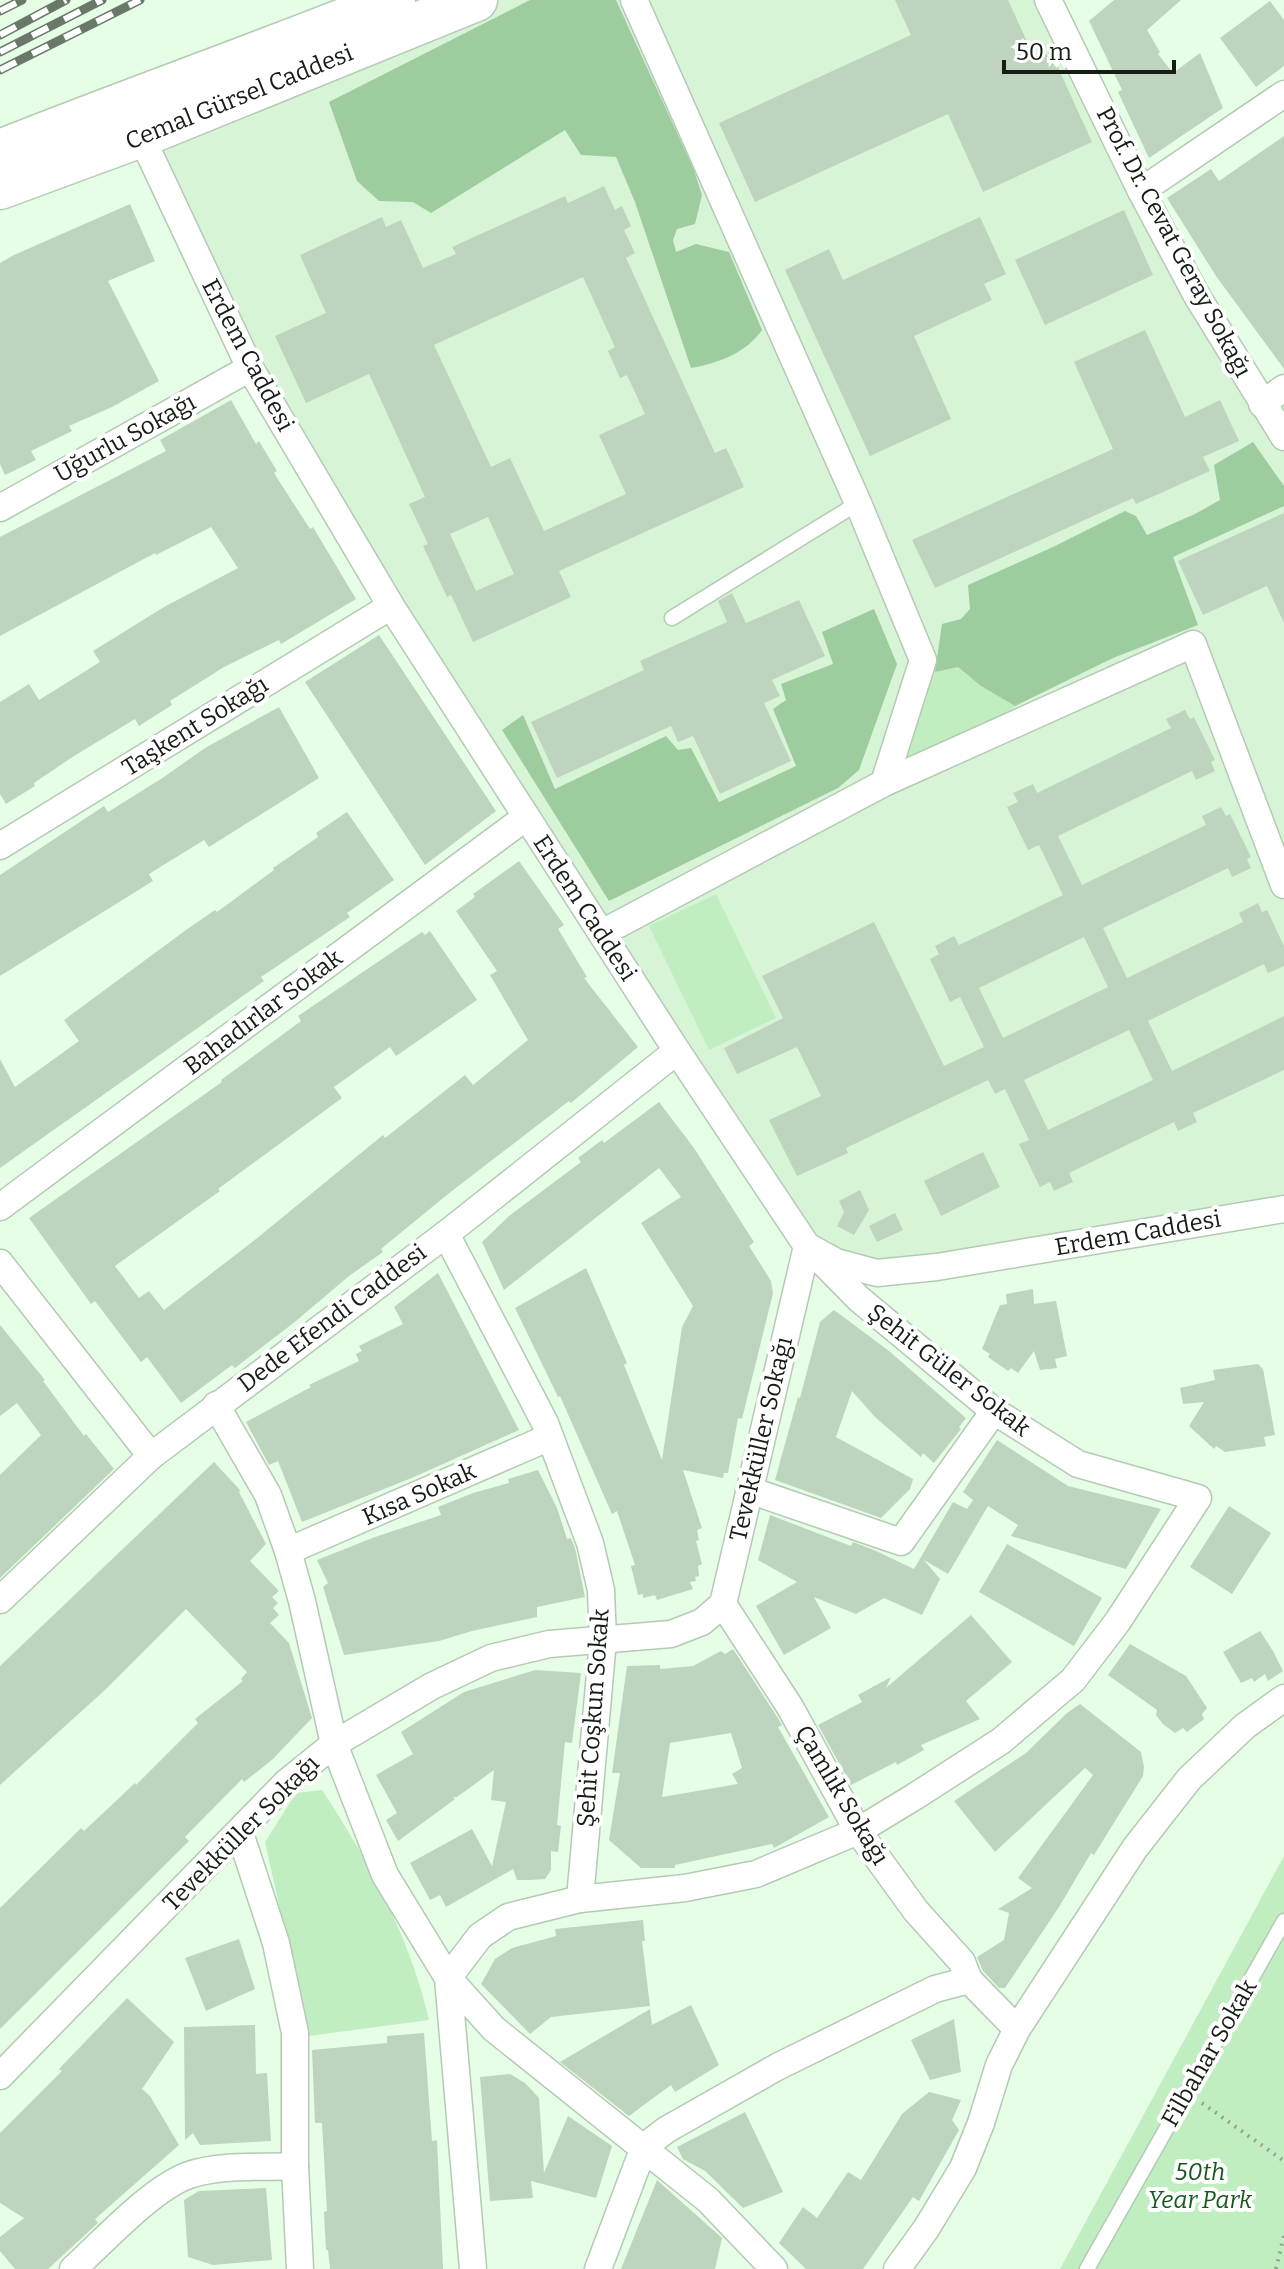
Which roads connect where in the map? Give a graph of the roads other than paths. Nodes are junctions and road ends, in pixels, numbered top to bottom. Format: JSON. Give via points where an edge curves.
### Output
{"nodes":[{"id":1,"x":394,"y":0,"type":"edge"},
{"id":2,"x":476,"y":0,"type":"edge"},
{"id":3,"x":634,"y":0,"type":"edge"},
{"id":4,"x":1057,"y":4,"type":"edge"},
{"id":5,"x":1284,"y":94,"type":"edge"},
{"id":6,"x":141,"y":136,"type":"junction"},
{"id":7,"x":0,"y":151,"type":"edge"},
{"id":8,"x":0,"y":188,"type":"edge"},
{"id":9,"x":1141,"y":191,"type":"junction"},
{"id":10,"x":250,"y":368,"type":"junction"},
{"id":11,"x":1284,"y":388,"type":"edge"},
{"id":12,"x":1262,"y":404,"type":"junction"},
{"id":13,"x":1284,"y":437,"type":"edge"},
{"id":14,"x":858,"y":503,"type":"junction"},
{"id":15,"x":0,"y":508,"type":"edge"},
{"id":16,"x":391,"y":606,"type":"junction"},
{"id":17,"x":672,"y":618,"type":"dead end"},
{"id":18,"x":884,"y":783,"type":"junction"},
{"id":19,"x":526,"y":817,"type":"junction"},
{"id":20,"x":0,"y":846,"type":"edge"},
{"id":21,"x":1284,"y":885,"type":"edge"},
{"id":22,"x":602,"y":933,"type":"junction"},
{"id":23,"x":677,"y":1051,"type":"junction"},
{"id":24,"x":0,"y":1207,"type":"edge"},
{"id":25,"x":1284,"y":1209,"type":"edge"},
{"id":26,"x":446,"y":1234,"type":"junction"},
{"id":27,"x":807,"y":1246,"type":"junction"},
{"id":28,"x":0,"y":1263,"type":"edge"},
{"id":29,"x":216,"y":1405,"type":"junction"},
{"id":30,"x":994,"y":1411,"type":"junction"},
{"id":31,"x":550,"y":1437,"type":"junction"},
{"id":32,"x":151,"y":1456,"type":"junction"},
{"id":33,"x":749,"y":1490,"type":"junction"},
{"id":34,"x":288,"y":1551,"type":"junction"},
{"id":35,"x":0,"y":1600,"type":"edge"},
{"id":36,"x":723,"y":1604,"type":"junction"},
{"id":37,"x":603,"y":1640,"type":"junction"},
{"id":38,"x":1284,"y":1698,"type":"edge"},
{"id":39,"x":334,"y":1744,"type":"junction"},
{"id":40,"x":858,"y":1831,"type":"junction"},
{"id":41,"x":240,"y":1833,"type":"junction"},
{"id":42,"x":580,"y":1899,"type":"junction"},
{"id":43,"x":1284,"y":1921,"type":"edge"},
{"id":44,"x":448,"y":1978,"type":"junction"},
{"id":45,"x":969,"y":1980,"type":"junction"},
{"id":46,"x":1017,"y":2029,"type":"junction"},
{"id":47,"x":0,"y":2076,"type":"edge"},
{"id":48,"x":644,"y":2147,"type":"junction"},
{"id":49,"x":295,"y":2166,"type":"junction"},
{"id":50,"x":73,"y":2269,"type":"edge"},
{"id":51,"x":300,"y":2269,"type":"edge"},
{"id":52,"x":473,"y":2269,"type":"edge"},
{"id":53,"x":598,"y":2269,"type":"edge"},
{"id":54,"x":774,"y":2269,"type":"edge"},
{"id":55,"x":897,"y":2269,"type":"edge"},
{"id":56,"x":1087,"y":2269,"type":"edge"}],
"edges":[{"from":1,"to":7,"type":"main road","name":"Cemal Gürsel Caddesi"},
{"from":2,"to":6,"type":"main road","name":"Cemal Gürsel Caddesi"},
{"from":3,"to":14,"type":"street"},
{"from":4,"to":9,"type":"street","name":"Prof. Dr. Cevat Geray Sokağı"},
{"from":5,"to":9,"type":"street"},
{"from":6,"to":8,"type":"main road","name":"Cemal Gürsel Caddesi"},
{"from":6,"to":10,"type":"street","name":"Erdem Caddesi"},
{"from":9,"to":12,"type":"street","name":"Prof. Dr. Cevat Geray Sokağı"},
{"from":10,"to":15,"type":"street","name":"Uğurlu Sokağı"},
{"from":10,"to":16,"type":"street","name":"Erdem Caddesi"},
{"from":11,"to":12,"type":"street"},
{"from":12,"to":13,"type":"street","name":"Prof. Dr. Cevat Geray Sokağı"},
{"from":14,"to":17,"type":"lane"},
{"from":14,"to":18,"type":"street","via":[[923,660]]},
{"from":16,"to":19,"type":"street","name":"Erdem Caddesi"},
{"from":16,"to":20,"type":"street","name":"Taşkent Sokağı"},
{"from":18,"to":21,"type":"street","via":[[1193,644]]},
{"from":18,"to":22,"type":"street"},
{"from":19,"to":22,"type":"street","name":"Erdem Caddesi"},
{"from":19,"to":24,"type":"street","name":"Bahadırlar Sokak"},
{"from":22,"to":23,"type":"street","name":"Erdem Caddesi"},
{"from":23,"to":26,"type":"street","name":"Dede Efendi Caddesi"},
{"from":23,"to":27,"type":"street","name":"Erdem Caddesi"},
{"from":25,"to":27,"type":"street","name":"Erdem Caddesi","via":[[877,1273],[836,1262]]},
{"from":26,"to":29,"type":"street","name":"Dede Efendi Caddesi"},
{"from":26,"to":31,"type":"street","name":"Şehit Coşkun Sokak"},
{"from":27,"to":30,"type":"street","name":"Şehit Güler Sokak","via":[[859,1299]]},
{"from":27,"to":33,"type":"street","name":"Tevekküller Sokağı"},
{"from":28,"to":32,"type":"street"},
{"from":29,"to":32,"type":"street","name":"Dede Efendi Caddesi"},
{"from":29,"to":34,"type":"street","via":[[268,1495]]},
{"from":30,"to":33,"type":"street","via":[[901,1542]]},
{"from":30,"to":40,"type":"street","name":"Şehit Güler Sokak","via":[[1078,1464],[1198,1498],[1073,1680],[1001,1741]]},
{"from":31,"to":34,"type":"street","name":"Kısa Sokak"},
{"from":31,"to":37,"type":"street","name":"Şehit Coşkun Sokak","via":[[590,1543],[601,1590]]},
{"from":32,"to":35,"type":"street","name":"Dede Efendi Caddesi"},
{"from":33,"to":36,"type":"street","name":"Tevekküller Sokağı"},
{"from":34,"to":39,"type":"street"},
{"from":36,"to":37,"type":"street","name":"Tevekküller Sokağı","via":[[702,1622],[671,1634]]},
{"from":36,"to":40,"type":"street","name":"Çamlık Sokağı","via":[[790,1707]]},
{"from":37,"to":39,"type":"street","name":"Tevekküller Sokağı","via":[[549,1644],[491,1658]]},
{"from":37,"to":42,"type":"street","name":"Şehit Coşkun Sokak"},
{"from":38,"to":46,"type":"street","via":[[1189,1779],[1135,1848]]},
{"from":39,"to":41,"type":"street","name":"Tevekküller Sokağı","via":[[287,1782]]},
{"from":39,"to":44,"type":"street","via":[[385,1875]]},
{"from":40,"to":42,"type":"street","via":[[756,1874]]},
{"from":40,"to":45,"type":"street","name":"Çamlık Sokağı","via":[[916,1911],[962,1962]]},
{"from":41,"to":47,"type":"street","name":"Tevekküller Sokağı"},
{"from":41,"to":49,"type":"street","via":[[276,1943],[295,2033]]},
{"from":42,"to":44,"type":"street","via":[[508,1917],[480,1936]]},
{"from":43,"to":56,"type":"lane","name":"Filbahar Sokak"},
{"from":44,"to":48,"type":"street","via":[[494,2029]]},
{"from":44,"to":52,"type":"street"},
{"from":45,"to":46,"type":"street","name":"Çamlık Sokağı"},
{"from":45,"to":48,"type":"street","via":[[935,1989],[777,2067]]},
{"from":46,"to":55,"type":"street","via":[[963,2168]]},
{"from":48,"to":53,"type":"street"},
{"from":48,"to":54,"type":"street","via":[[708,2200]]},
{"from":49,"to":50,"type":"street","via":[[186,2177],[146,2203]]},
{"from":49,"to":51,"type":"street"}]}
